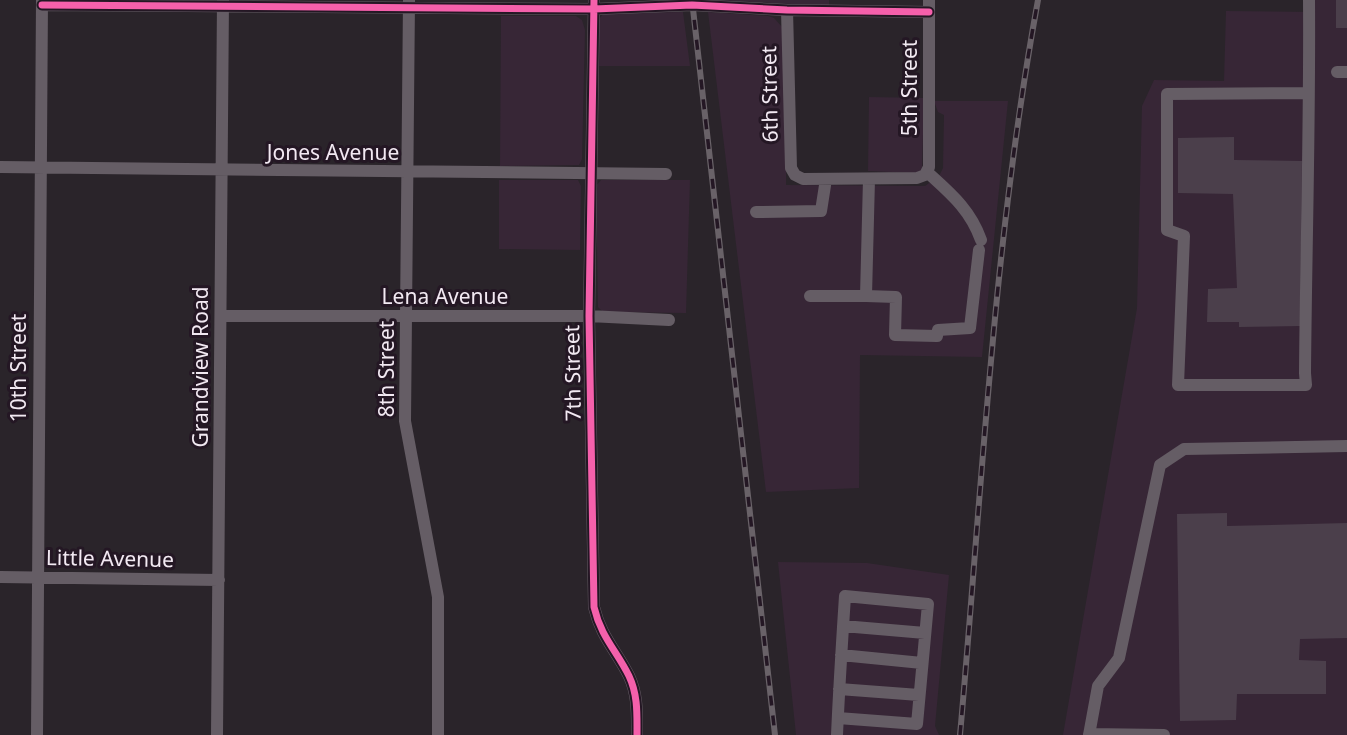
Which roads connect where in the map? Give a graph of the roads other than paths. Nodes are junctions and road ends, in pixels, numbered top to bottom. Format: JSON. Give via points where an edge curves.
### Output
{"nodes":[{"id":1,"x":1309,"y":0,"type":"edge"},
{"id":2,"x":223,"y":2,"type":"edge"},
{"id":3,"x":42,"y":3,"type":"edge"},
{"id":4,"x":315,"y":3,"type":"edge"},
{"id":5,"x":409,"y":3,"type":"edge"},
{"id":6,"x":594,"y":4,"type":"edge"},
{"id":7,"x":929,"y":6,"type":"edge"},
{"id":8,"x":787,"y":10,"type":"junction"},
{"id":9,"x":1308,"y":93,"type":"junction"},
{"id":10,"x":0,"y":167,"type":"edge"},
{"id":11,"x":38,"y":168,"type":"junction"},
{"id":12,"x":220,"y":172,"type":"junction"},
{"id":13,"x":407,"y":173,"type":"junction"},
{"id":14,"x":590,"y":174,"type":"junction"},
{"id":15,"x":666,"y":174,"type":"dead end"},
{"id":16,"x":926,"y":174,"type":"junction"},
{"id":17,"x":869,"y":178,"type":"junction"},
{"id":18,"x":826,"y":179,"type":"junction"},
{"id":19,"x":756,"y":212,"type":"dead end"},
{"id":20,"x":810,"y":296,"type":"dead end"},
{"id":21,"x":866,"y":296,"type":"junction"},
{"id":22,"x":221,"y":316,"type":"junction"},
{"id":23,"x":406,"y":316,"type":"junction"},
{"id":24,"x":589,"y":316,"type":"junction"},
{"id":25,"x":669,"y":320,"type":"dead end"},
{"id":26,"x":1347,"y":446,"type":"edge"},
{"id":27,"x":0,"y":577,"type":"edge"},
{"id":28,"x":39,"y":578,"type":"junction"},
{"id":29,"x":219,"y":580,"type":"junction"},
{"id":30,"x":843,"y":626,"type":"junction"},
{"id":31,"x":925,"y":633,"type":"junction"},
{"id":32,"x":841,"y":655,"type":"junction"},
{"id":33,"x":922,"y":663,"type":"junction"},
{"id":34,"x":839,"y":689,"type":"junction"},
{"id":35,"x":919,"y":695,"type":"junction"},
{"id":36,"x":838,"y":718,"type":"junction"},
{"id":37,"x":1089,"y":734,"type":"edge"},
{"id":38,"x":37,"y":735,"type":"edge"},
{"id":39,"x":217,"y":735,"type":"edge"},
{"id":40,"x":438,"y":735,"type":"edge"},
{"id":41,"x":637,"y":735,"type":"edge"},
{"id":42,"x":837,"y":735,"type":"edge"},
{"id":43,"x":1164,"y":735,"type":"edge"}],
"edges":[{"from":1,"to":9,"type":"street"},
{"from":2,"to":3,"type":"street"},
{"from":2,"to":4,"type":"street"},
{"from":2,"to":12,"type":"street","name":"Grandview Road"},
{"from":3,"to":11,"type":"street","name":"10th Street"},
{"from":4,"to":5,"type":"street"},
{"from":5,"to":6,"type":"street"},
{"from":5,"to":13,"type":"street","name":"8th Street"},
{"from":6,"to":8,"type":"street"},
{"from":6,"to":14,"type":"street","name":"7th Street"},
{"from":7,"to":8,"type":"street"},
{"from":7,"to":16,"type":"street","name":"5th Street"},
{"from":8,"to":18,"type":"street","name":"6th Street","via":[[791,169],[803,179]]},
{"from":9,"to":9,"type":"street","via":[[1167,94],[1167,230],[1184,236],[1178,385],[1306,385]]},
{"from":10,"to":11,"type":"street","name":"Jones Avenue"},
{"from":11,"to":12,"type":"street","name":"Jones Avenue"},
{"from":11,"to":28,"type":"street","name":"10th Street"},
{"from":12,"to":13,"type":"street","name":"Jones Avenue"},
{"from":12,"to":22,"type":"street","name":"Grandview Road"},
{"from":13,"to":14,"type":"street","name":"Jones Avenue"},
{"from":13,"to":23,"type":"street","name":"8th Street"},
{"from":14,"to":15,"type":"street","name":"Jones Avenue"},
{"from":14,"to":24,"type":"street","name":"7th Street"},
{"from":16,"to":17,"type":"street"},
{"from":16,"to":21,"type":"street","via":[[973,218],[980,245],[970,328],[938,330],[937,335],[895,335],[896,298]]},
{"from":17,"to":18,"type":"street"},
{"from":17,"to":21,"type":"street"},
{"from":18,"to":19,"type":"street","via":[[821,211]]},
{"from":20,"to":21,"type":"street"},
{"from":22,"to":23,"type":"street","name":"Lena Avenue"},
{"from":22,"to":29,"type":"street","name":"Grandview Road"},
{"from":23,"to":24,"type":"street","name":"Lena Avenue"},
{"from":23,"to":40,"type":"street","name":"8th Street","via":[[405,421],[438,597]]},
{"from":24,"to":25,"type":"street","name":"Lena Avenue"},
{"from":24,"to":41,"type":"street","name":"7th Street","via":[[594,607],[599,630],[629,676],[637,700]]},
{"from":26,"to":37,"type":"street","via":[[1184,449],[1160,464],[1119,658],[1098,686]]},
{"from":27,"to":28,"type":"street","name":"Little Avenue"},
{"from":28,"to":29,"type":"street","name":"Little Avenue"},
{"from":28,"to":38,"type":"street","name":"10th Street"},
{"from":29,"to":39,"type":"street","name":"Grandview Road"},
{"from":30,"to":31,"type":"street"},
{"from":30,"to":31,"type":"street","via":[[845,596],[928,604]]},
{"from":30,"to":32,"type":"street"},
{"from":31,"to":33,"type":"street"},
{"from":32,"to":33,"type":"street"},
{"from":32,"to":34,"type":"street"},
{"from":33,"to":35,"type":"street"},
{"from":34,"to":35,"type":"street"},
{"from":34,"to":36,"type":"street"},
{"from":35,"to":36,"type":"street","via":[[916,724]]},
{"from":36,"to":42,"type":"street"},
{"from":37,"to":43,"type":"street"}]}
